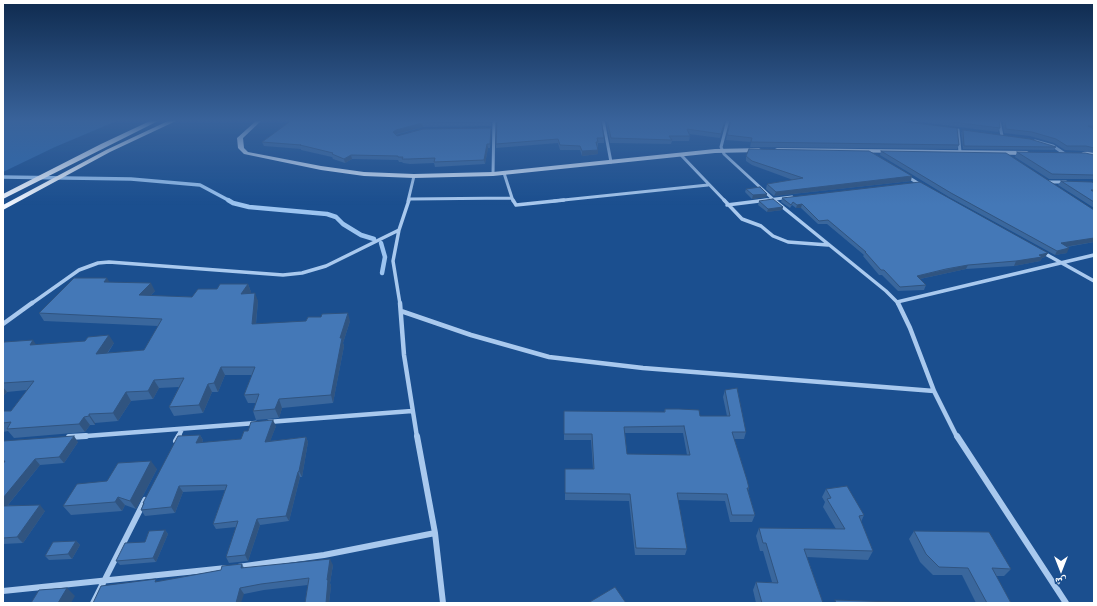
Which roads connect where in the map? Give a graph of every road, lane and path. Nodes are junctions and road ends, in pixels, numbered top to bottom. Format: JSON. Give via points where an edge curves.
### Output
{"nodes":[{"id":1,"x":99,"y":148,"type":"edge"},
{"id":2,"x":114,"y":148,"type":"edge"},
{"id":3,"x":241,"y":148,"type":"edge"},
{"id":4,"x":494,"y":148,"type":"edge"},
{"id":5,"x":608,"y":148,"type":"edge"},
{"id":6,"x":960,"y":148,"type":"edge"},
{"id":7,"x":1059,"y":148,"type":"edge"},
{"id":8,"x":721,"y":150,"type":"junction"},
{"id":9,"x":764,"y":150,"type":"edge"},
{"id":10,"x":772,"y":150,"type":"edge"},
{"id":11,"x":865,"y":150,"type":"junction"},
{"id":12,"x":960,"y":152,"type":"junction"},
{"id":13,"x":1003,"y":152,"type":"junction"},
{"id":14,"x":1034,"y":153,"type":"edge"},
{"id":15,"x":1094,"y":153,"type":"edge"},
{"id":16,"x":871,"y":154,"type":"edge"},
{"id":17,"x":1050,"y":154,"type":"edge"},
{"id":18,"x":1074,"y":154,"type":"junction"},
{"id":19,"x":681,"y":155,"type":"junction"},
{"id":20,"x":1094,"y":156,"type":"edge"},
{"id":21,"x":1010,"y":157,"type":"edge"},
{"id":22,"x":611,"y":162,"type":"junction"},
{"id":23,"x":504,"y":173,"type":"junction"},
{"id":24,"x":493,"y":174,"type":"junction"},
{"id":25,"x":904,"y":175,"type":"edge"},
{"id":26,"x":414,"y":176,"type":"junction"},
{"id":27,"x":1042,"y":178,"type":"edge"},
{"id":28,"x":1048,"y":182,"type":"junction"},
{"id":29,"x":918,"y":183,"type":"junction"},
{"id":30,"x":1071,"y":183,"type":"edge"},
{"id":31,"x":910,"y":184,"type":"edge"},
{"id":32,"x":708,"y":185,"type":"junction"},
{"id":33,"x":1055,"y":186,"type":"edge"},
{"id":34,"x":924,"y":187,"type":"edge"},
{"id":35,"x":796,"y":196,"type":"edge"},
{"id":36,"x":3,"y":197,"type":"edge"},
{"id":37,"x":512,"y":198,"type":"junction"},
{"id":38,"x":409,"y":199,"type":"junction"},
{"id":39,"x":773,"y":199,"type":"junction"},
{"id":40,"x":727,"y":205,"type":"junction"},
{"id":41,"x":3,"y":208,"type":"edge"},
{"id":42,"x":399,"y":230,"type":"junction"},
{"id":43,"x":828,"y":245,"type":"junction"},
{"id":44,"x":1040,"y":251,"type":"edge"},
{"id":45,"x":1094,"y":255,"type":"edge"},
{"id":46,"x":1060,"y":263,"type":"junction"},
{"id":47,"x":1094,"y":281,"type":"edge"},
{"id":48,"x":897,"y":302,"type":"junction"},
{"id":49,"x":401,"y":311,"type":"junction"},
{"id":50,"x":3,"y":324,"type":"edge"},
{"id":51,"x":934,"y":391,"type":"junction"},
{"id":52,"x":412,"y":411,"type":"junction"},
{"id":53,"x":182,"y":429,"type":"junction"},
{"id":54,"x":65,"y":438,"type":"edge"},
{"id":55,"x":171,"y":450,"type":"edge"},
{"id":56,"x":150,"y":491,"type":"edge"},
{"id":57,"x":435,"y":533,"type":"junction"},
{"id":58,"x":104,"y":581,"type":"junction"},
{"id":59,"x":3,"y":591,"type":"edge"},
{"id":60,"x":93,"y":603,"type":"edge"},
{"id":61,"x":443,"y":603,"type":"edge"},
{"id":62,"x":1066,"y":603,"type":"edge"}],
"edges":[{"from":1,"to":36,"type":"main road"},
{"from":2,"to":41,"type":"main road"},
{"from":3,"to":26,"type":"street","via":[[246,153],[340,172]]},
{"from":4,"to":24,"type":"street"},
{"from":5,"to":22,"type":"street"},
{"from":6,"to":12,"type":"street"},
{"from":7,"to":18,"type":"street"},
{"from":8,"to":9,"type":"street"},
{"from":8,"to":19,"type":"street"},
{"from":8,"to":39,"type":"street"},
{"from":10,"to":11,"type":"street"},
{"from":11,"to":12,"type":"street"},
{"from":11,"to":16,"type":"street"},
{"from":12,"to":13,"type":"street"},
{"from":13,"to":14,"type":"street"},
{"from":13,"to":21,"type":"street"},
{"from":15,"to":18,"type":"street"},
{"from":17,"to":18,"type":"street"},
{"from":18,"to":20,"type":"street"},
{"from":19,"to":22,"type":"street"},
{"from":19,"to":32,"type":"street"},
{"from":22,"to":23,"type":"street"},
{"from":23,"to":24,"type":"street"},
{"from":23,"to":37,"type":"street"},
{"from":24,"to":26,"type":"street"},
{"from":25,"to":29,"type":"street"},
{"from":26,"to":38,"type":"street"},
{"from":27,"to":28,"type":"street"},
{"from":28,"to":30,"type":"street"},
{"from":28,"to":33,"type":"street"},
{"from":29,"to":31,"type":"street"},
{"from":29,"to":34,"type":"street"},
{"from":32,"to":37,"type":"street","via":[[516,205]]},
{"from":32,"to":40,"type":"street"},
{"from":35,"to":39,"type":"street"},
{"from":37,"to":38,"type":"street"},
{"from":38,"to":42,"type":"street"},
{"from":39,"to":40,"type":"street"},
{"from":39,"to":43,"type":"street"},
{"from":40,"to":43,"type":"street","via":[[742,219],[761,226],[773,236],[788,242]]},
{"from":42,"to":49,"type":"street","via":[[393,261]]},
{"from":42,"to":50,"type":"street","via":[[326,266],[302,273],[283,275],[98,263],[79,270]]},
{"from":43,"to":48,"type":"street"},
{"from":44,"to":46,"type":"street"},
{"from":45,"to":46,"type":"street"},
{"from":46,"to":47,"type":"street"},
{"from":46,"to":48,"type":"street"},
{"from":48,"to":51,"type":"street","via":[[910,328]]},
{"from":49,"to":51,"type":"street","via":[[471,336],[549,357],[643,368]]},
{"from":49,"to":52,"type":"street"},
{"from":51,"to":62,"type":"street","via":[[958,440]]},
{"from":52,"to":53,"type":"street"},
{"from":52,"to":57,"type":"street"},
{"from":53,"to":54,"type":"street"},
{"from":53,"to":55,"type":"street"},
{"from":56,"to":58,"type":"street"},
{"from":57,"to":58,"type":"street","via":[[278,562]]},
{"from":57,"to":61,"type":"street"},
{"from":58,"to":59,"type":"street"},
{"from":58,"to":60,"type":"street"}]}
